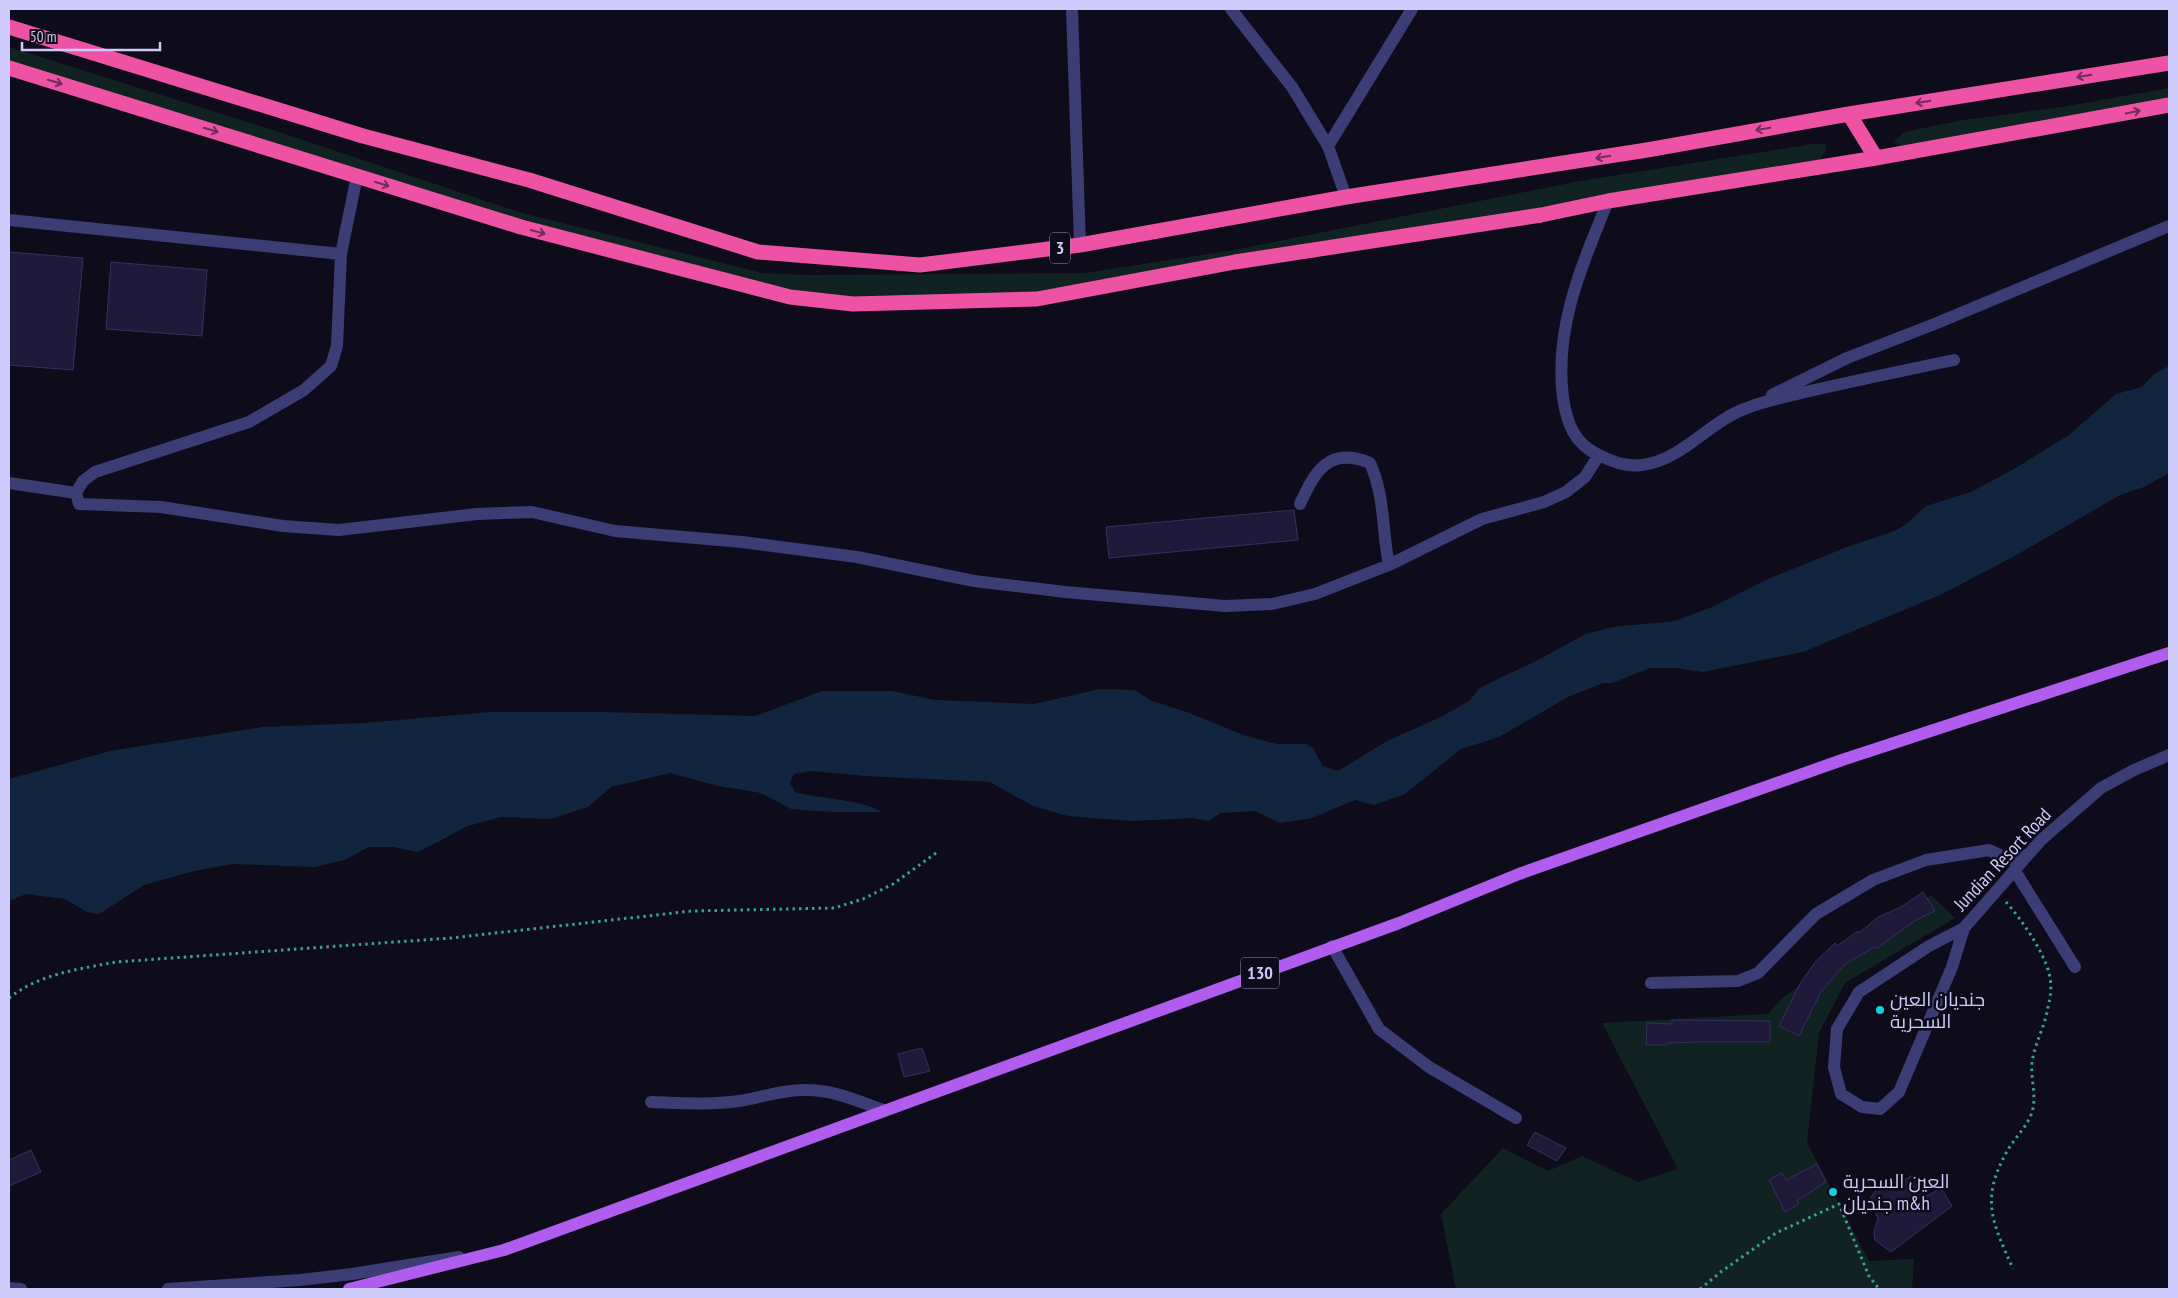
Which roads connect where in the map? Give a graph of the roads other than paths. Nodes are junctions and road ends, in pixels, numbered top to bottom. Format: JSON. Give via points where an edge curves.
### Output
{"nodes":[{"id":1,"x":1072,"y":9,"type":"edge"},
{"id":2,"x":1231,"y":9,"type":"edge"},
{"id":3,"x":1412,"y":9,"type":"edge"},
{"id":4,"x":9,"y":27,"type":"edge"},
{"id":5,"x":2169,"y":63,"type":"edge"},
{"id":6,"x":9,"y":68,"type":"edge"},
{"id":7,"x":2169,"y":105,"type":"edge"},
{"id":8,"x":1849,"y":114,"type":"junction"},
{"id":9,"x":1328,"y":146,"type":"junction"},
{"id":10,"x":1876,"y":158,"type":"junction"},
{"id":11,"x":357,"y":176,"type":"junction"},
{"id":12,"x":1346,"y":196,"type":"junction"},
{"id":13,"x":1608,"y":201,"type":"junction"},
{"id":14,"x":9,"y":220,"type":"edge"},
{"id":15,"x":2169,"y":226,"type":"edge"},
{"id":16,"x":1080,"y":246,"type":"junction"},
{"id":17,"x":342,"y":254,"type":"junction"},
{"id":18,"x":1954,"y":360,"type":"dead end"},
{"id":19,"x":1747,"y":408,"type":"junction"},
{"id":20,"x":1599,"y":455,"type":"junction"},
{"id":21,"x":9,"y":483,"type":"edge"},
{"id":22,"x":76,"y":493,"type":"junction"},
{"id":23,"x":1300,"y":504,"type":"dead end"},
{"id":24,"x":1389,"y":565,"type":"junction"},
{"id":25,"x":2169,"y":653,"type":"edge"},
{"id":26,"x":2169,"y":755,"type":"edge"},
{"id":27,"x":2030,"y":852,"type":"junction"},
{"id":28,"x":2015,"y":871,"type":"junction"},
{"id":29,"x":1964,"y":928,"type":"junction"},
{"id":30,"x":1332,"y":946,"type":"junction"},
{"id":31,"x":2074,"y":966,"type":"dead end"},
{"id":32,"x":1651,"y":983,"type":"dead end"},
{"id":33,"x":651,"y":1102,"type":"dead end"},
{"id":34,"x":883,"y":1110,"type":"junction"},
{"id":35,"x":1516,"y":1118,"type":"dead end"},
{"id":36,"x":504,"y":1250,"type":"junction"},
{"id":37,"x":9,"y":1288,"type":"edge"},
{"id":38,"x":21,"y":1289,"type":"edge"},
{"id":39,"x":168,"y":1289,"type":"edge"},
{"id":40,"x":349,"y":1289,"type":"edge"}],
"edges":[{"from":1,"to":16,"type":"street"},
{"from":2,"to":9,"type":"street","via":[[1292,87]]},
{"from":3,"to":9,"type":"street"},
{"from":4,"to":16,"type":"highway","number":"3","via":[[363,136],[530,180],[758,252],[920,265]]},
{"from":5,"to":8,"type":"highway","number":"3","one_way":true},
{"from":6,"to":11,"type":"highway","one_way":true},
{"from":10,"to":7,"type":"highway","one_way":true},
{"from":8,"to":10,"type":"highway"},
{"from":8,"to":12,"type":"highway","number":"3","one_way":true,"via":[[1646,150]]},
{"from":9,"to":12,"type":"street"},
{"from":10,"to":13,"type":"highway"},
{"from":11,"to":13,"type":"highway","one_way":true,"via":[[521,227],[790,297],[853,304],[1037,299],[1235,262],[1541,215]]},
{"from":11,"to":17,"type":"street"},
{"from":12,"to":16,"type":"highway","number":"3"},
{"from":13,"to":20,"type":"street","via":[[1579,270],[1567,312],[1562,351],[1561,380],[1566,418],[1575,437],[1589,451]]},
{"from":14,"to":17,"type":"street"},
{"from":15,"to":19,"type":"street","via":[[1846,358]]},
{"from":17,"to":22,"type":"street","via":[[337,346],[331,366],[310,384],[249,422],[95,472]]},
{"from":18,"to":19,"type":"street"},
{"from":19,"to":20,"type":"street","via":[[1718,422],[1665,460],[1641,466],[1614,463]]},
{"from":20,"to":24,"type":"street","via":[[1586,477],[1566,492],[1544,502],[1482,519]]},
{"from":21,"to":22,"type":"street"},
{"from":22,"to":24,"type":"street","via":[[79,504],[161,507],[283,526],[338,530],[476,514],[532,512],[614,531],[742,542],[857,557],[974,581],[1225,606],[1272,604],[1315,594]]},
{"from":23,"to":24,"type":"street","via":[[1313,477],[1328,462],[1356,458],[1370,463],[1377,478],[1383,510]]},
{"from":25,"to":30,"type":"main road","number":"130","via":[[1842,760],[1519,874],[1399,923]]},
{"from":26,"to":27,"type":"street","name":"Jundian Resort Road","via":[[2101,788]]},
{"from":27,"to":28,"type":"street","name":"Jundian Resort Road"},
{"from":27,"to":32,"type":"street","via":[[2013,861],[1989,850],[1926,860],[1873,880],[1816,914],[1758,973],[1738,981]]},
{"from":28,"to":29,"type":"street","name":"Jundian Resort Road"},
{"from":28,"to":31,"type":"street"},
{"from":29,"to":29,"type":"street","via":[[1952,966],[1899,1092],[1880,1109],[1862,1107],[1841,1094],[1834,1067],[1837,1029],[1859,992],[1929,946]]},
{"from":30,"to":34,"type":"main road","number":"130"},
{"from":30,"to":35,"type":"street","via":[[1379,1029],[1429,1067]]},
{"from":33,"to":34,"type":"street","via":[[709,1104],[805,1089],[838,1093]]},
{"from":34,"to":36,"type":"main road","number":"130"},
{"from":36,"to":39,"type":"street","via":[[352,1274]]},
{"from":36,"to":40,"type":"main road","number":"130"},
{"from":37,"to":38,"type":"street"}]}
